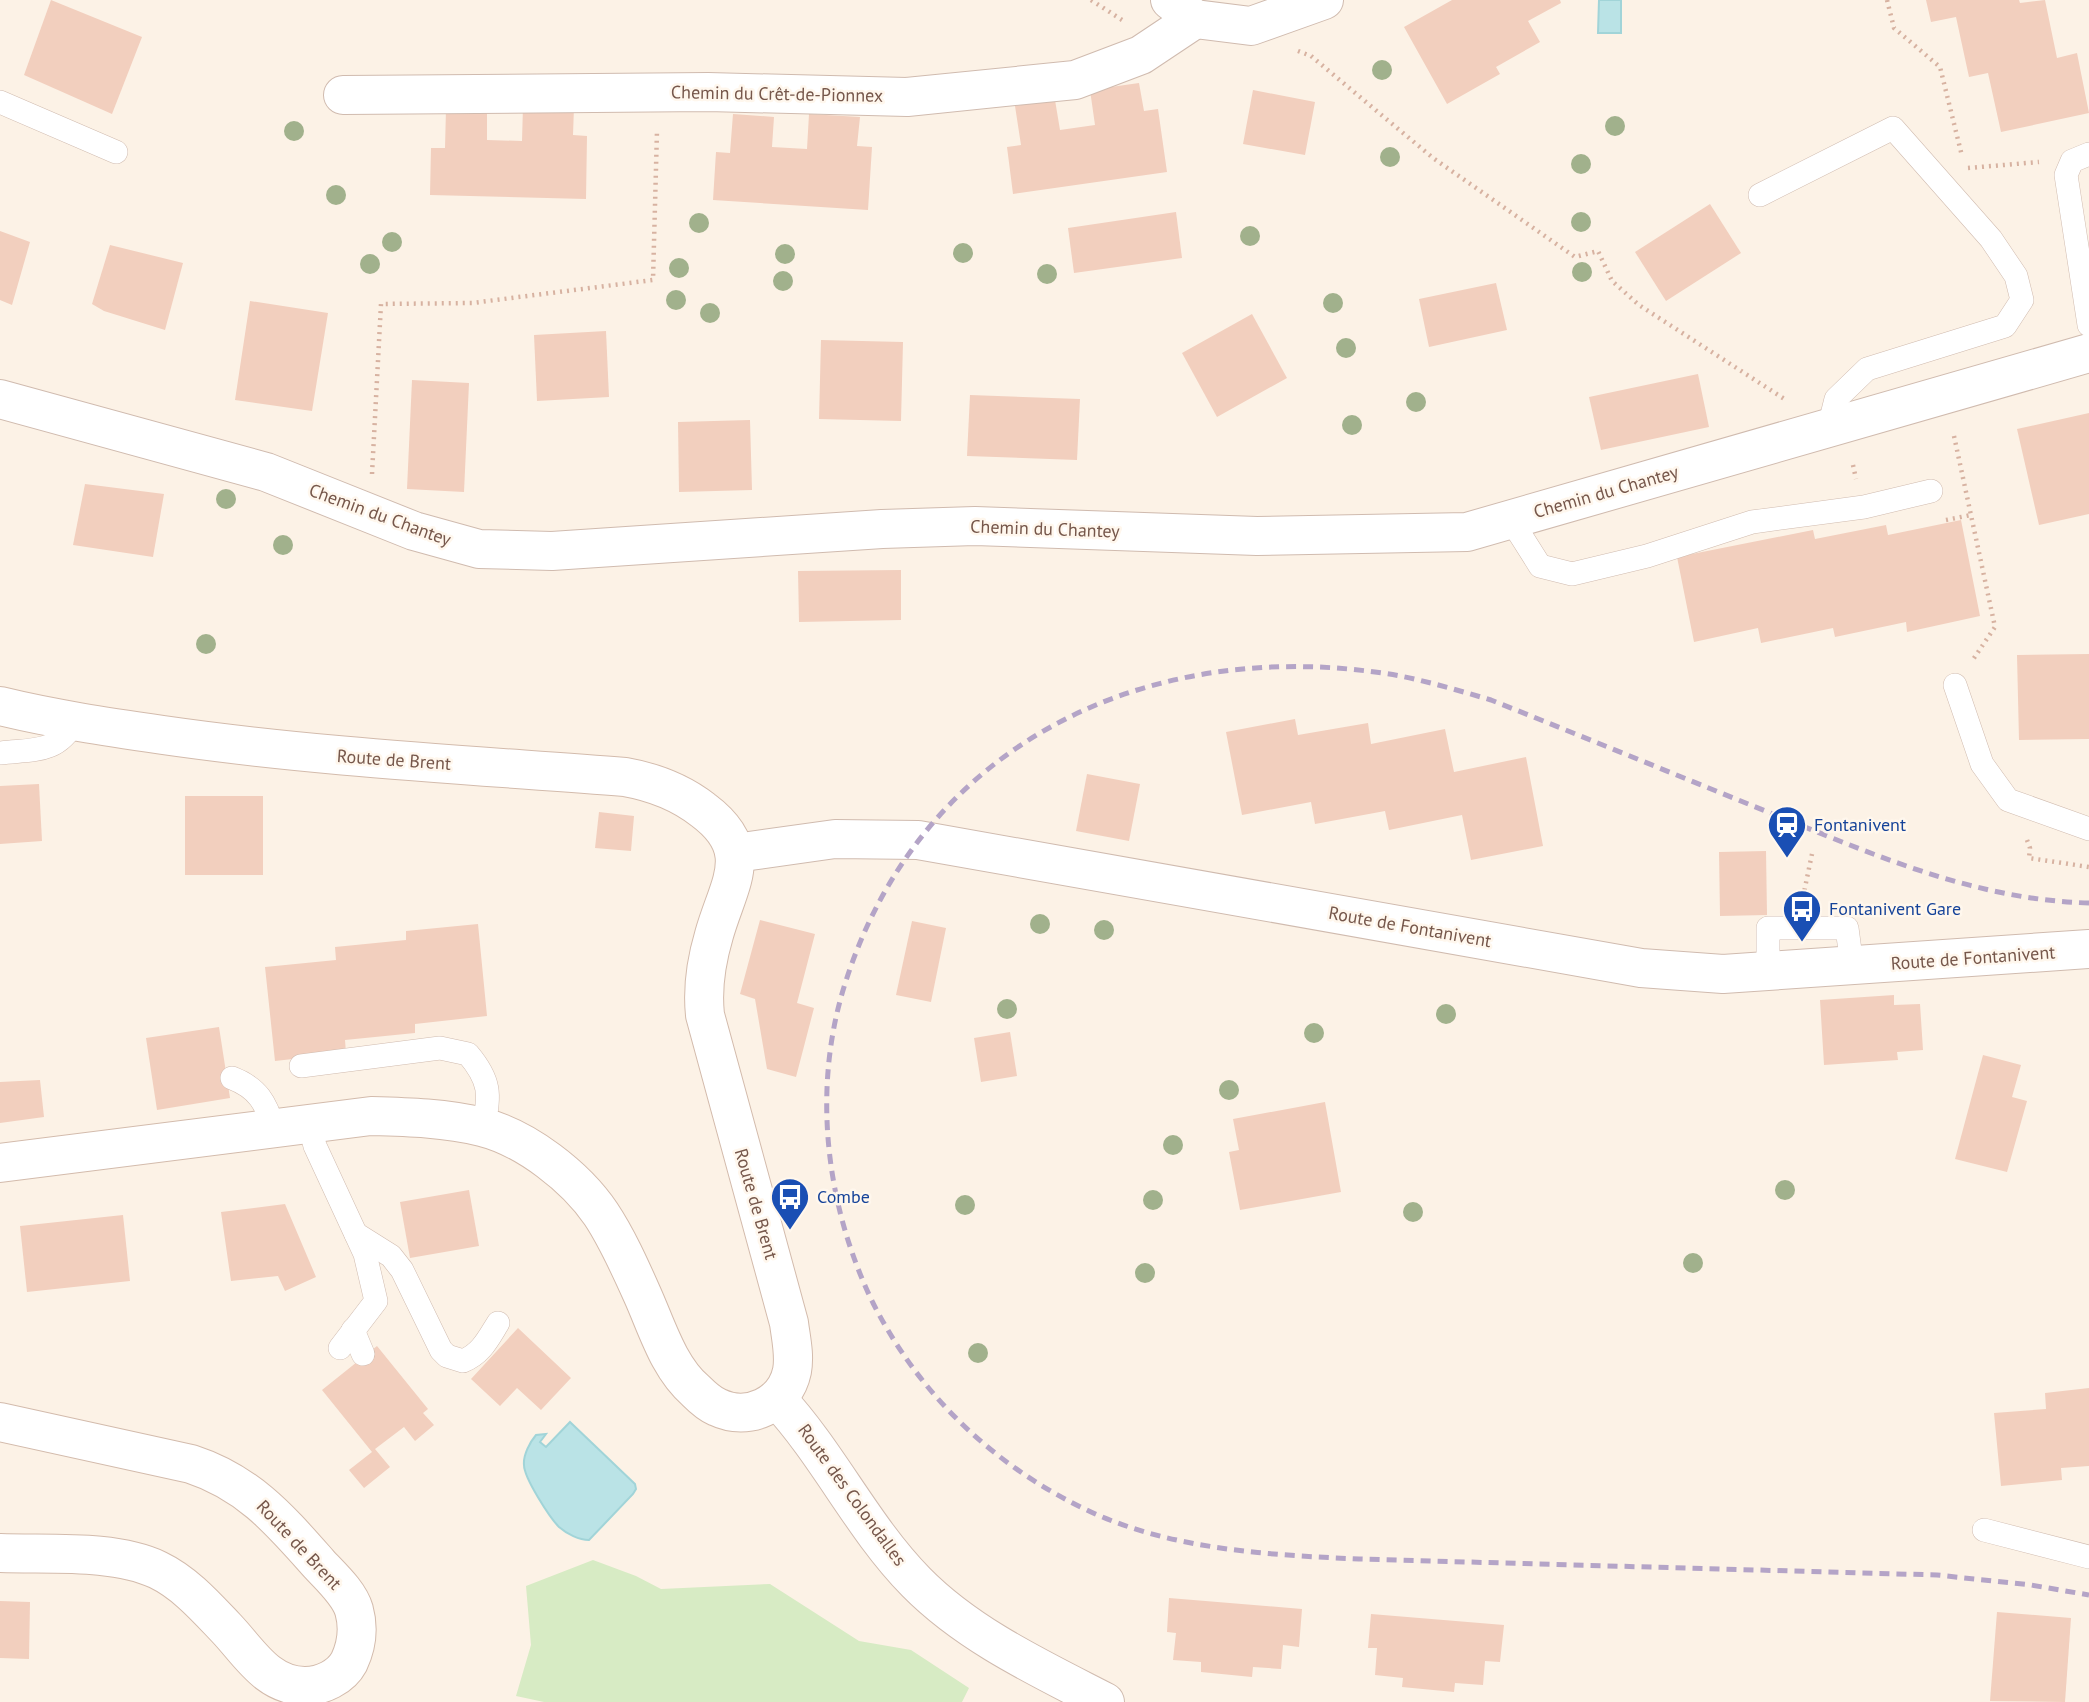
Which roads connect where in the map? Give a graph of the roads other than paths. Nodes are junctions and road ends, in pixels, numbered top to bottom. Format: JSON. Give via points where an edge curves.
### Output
{"nodes":[{"id":1,"x":1322,"y":1,"type":"edge"},
{"id":2,"x":1183,"y":9,"type":"edge"},
{"id":3,"x":343,"y":95,"type":"dead end"},
{"id":4,"x":0,"y":102,"type":"edge"},
{"id":5,"x":116,"y":152,"type":"dead end"},
{"id":6,"x":2080,"y":157,"type":"edge"},
{"id":7,"x":1760,"y":195,"type":"dead end"},
{"id":8,"x":2089,"y":325,"type":"edge"},
{"id":9,"x":2089,"y":352,"type":"edge"},
{"id":10,"x":0,"y":399,"type":"edge"},
{"id":11,"x":1829,"y":427,"type":"junction"},
{"id":12,"x":1931,"y":491,"type":"dead end"},
{"id":13,"x":1511,"y":520,"type":"junction"},
{"id":14,"x":1955,"y":685,"type":"road end"},
{"id":15,"x":0,"y":706,"type":"edge"},
{"id":16,"x":75,"y":721,"type":"junction"},
{"id":17,"x":0,"y":753,"type":"edge"},
{"id":18,"x":2089,"y":829,"type":"edge"},
{"id":19,"x":735,"y":853,"type":"junction"},
{"id":20,"x":2089,"y":949,"type":"edge"},
{"id":21,"x":1852,"y":966,"type":"junction"},
{"id":22,"x":1768,"y":971,"type":"junction"},
{"id":23,"x":301,"y":1066,"type":"dead end"},
{"id":24,"x":232,"y":1078,"type":"dead end"},
{"id":25,"x":291,"y":1126,"type":"junction"},
{"id":26,"x":483,"y":1127,"type":"junction"},
{"id":27,"x":3,"y":1155,"type":"edge"},
{"id":28,"x":356,"y":1234,"type":"junction"},
{"id":29,"x":498,"y":1322,"type":"dead end"},
{"id":30,"x":363,"y":1354,"type":"dead end"},
{"id":31,"x":777,"y":1399,"type":"junction"},
{"id":32,"x":0,"y":1422,"type":"edge"},
{"id":33,"x":1984,"y":1530,"type":"dead end"},
{"id":34,"x":0,"y":1553,"type":"edge"},
{"id":35,"x":2089,"y":1557,"type":"edge"},
{"id":36,"x":1105,"y":1702,"type":"edge"}],
"edges":[{"from":1,"to":2,"type":"street","via":[[1251,26]]},
{"from":2,"to":3,"type":"street","name":"Chemin du Crêt-de-Pionnex","via":[[1141,55],[1075,80],[907,97],[696,92]]},
{"from":4,"to":5,"type":"lane"},
{"from":6,"to":8,"type":"lane","via":[[2066,175]]},
{"from":7,"to":11,"type":"lane","via":[[1893,128],[1991,239],[2016,276],[2022,300],[2005,326],[1867,369],[1836,399]]},
{"from":9,"to":11,"type":"street","name":"Chemin du Chantey"},
{"from":10,"to":13,"type":"street","name":"Chemin du Chantey","via":[[266,472],[414,531],[479,549],[552,551],[975,526],[1256,536],[1467,533]]},
{"from":11,"to":13,"type":"street","name":"Chemin du Chantey"},
{"from":12,"to":13,"type":"lane","via":[[1864,507],[1752,522],[1647,556],[1572,574],[1541,566]]},
{"from":14,"to":18,"type":"lane","via":[[1983,764],[2008,800]]},
{"from":15,"to":16,"type":"street","name":"Route de Brent"},
{"from":16,"to":17,"type":"lane","via":[[52,747]]},
{"from":16,"to":19,"type":"street","name":"Route de Brent","via":[[338,756],[644,780],[691,801],[718,821]]},
{"from":19,"to":22,"type":"street","name":"Route de Fontanivent","via":[[835,839],[918,840],[1641,968],[1713,974]]},
{"from":19,"to":31,"type":"street","name":"Route de Brent","via":[[732,888],[715,931],[703,993],[710,1038],[789,1323],[792,1374]]},
{"from":20,"to":21,"type":"street","name":"Route de Fontanivent"},
{"from":21,"to":22,"type":"street","name":"Route de Fontanivent"},
{"from":21,"to":22,"type":"lane","via":[[1847,928],[1768,928]]},
{"from":23,"to":26,"type":"lane","via":[[440,1048],[468,1054],[485,1077],[488,1093]]},
{"from":24,"to":25,"type":"lane","via":[[248,1084],[268,1110]]},
{"from":25,"to":26,"type":"street","via":[[371,1116]]},
{"from":25,"to":27,"type":"street"},
{"from":25,"to":28,"type":"lane","via":[[315,1146]]},
{"from":26,"to":31,"type":"street","via":[[539,1153],[600,1213],[670,1357],[695,1390],[716,1407],[734,1412],[759,1410]]},
{"from":28,"to":29,"type":"lane","via":[[391,1256],[402,1269],[447,1356],[463,1361],[473,1357]]},
{"from":28,"to":30,"type":"lane","via":[[376,1301],[346,1339]]},
{"from":31,"to":36,"type":"street","name":"Route des Colondalles","via":[[802,1425],[864,1518],[916,1582],[978,1633]]},
{"from":32,"to":34,"type":"street","name":"Route de Brent","via":[[191,1464],[238,1485],[285,1525],[340,1588],[354,1608],[358,1628],[354,1650],[335,1678],[305,1686],[284,1683],[255,1663],[183,1584],[157,1569],[90,1556]]},
{"from":33,"to":35,"type":"lane"}]}
